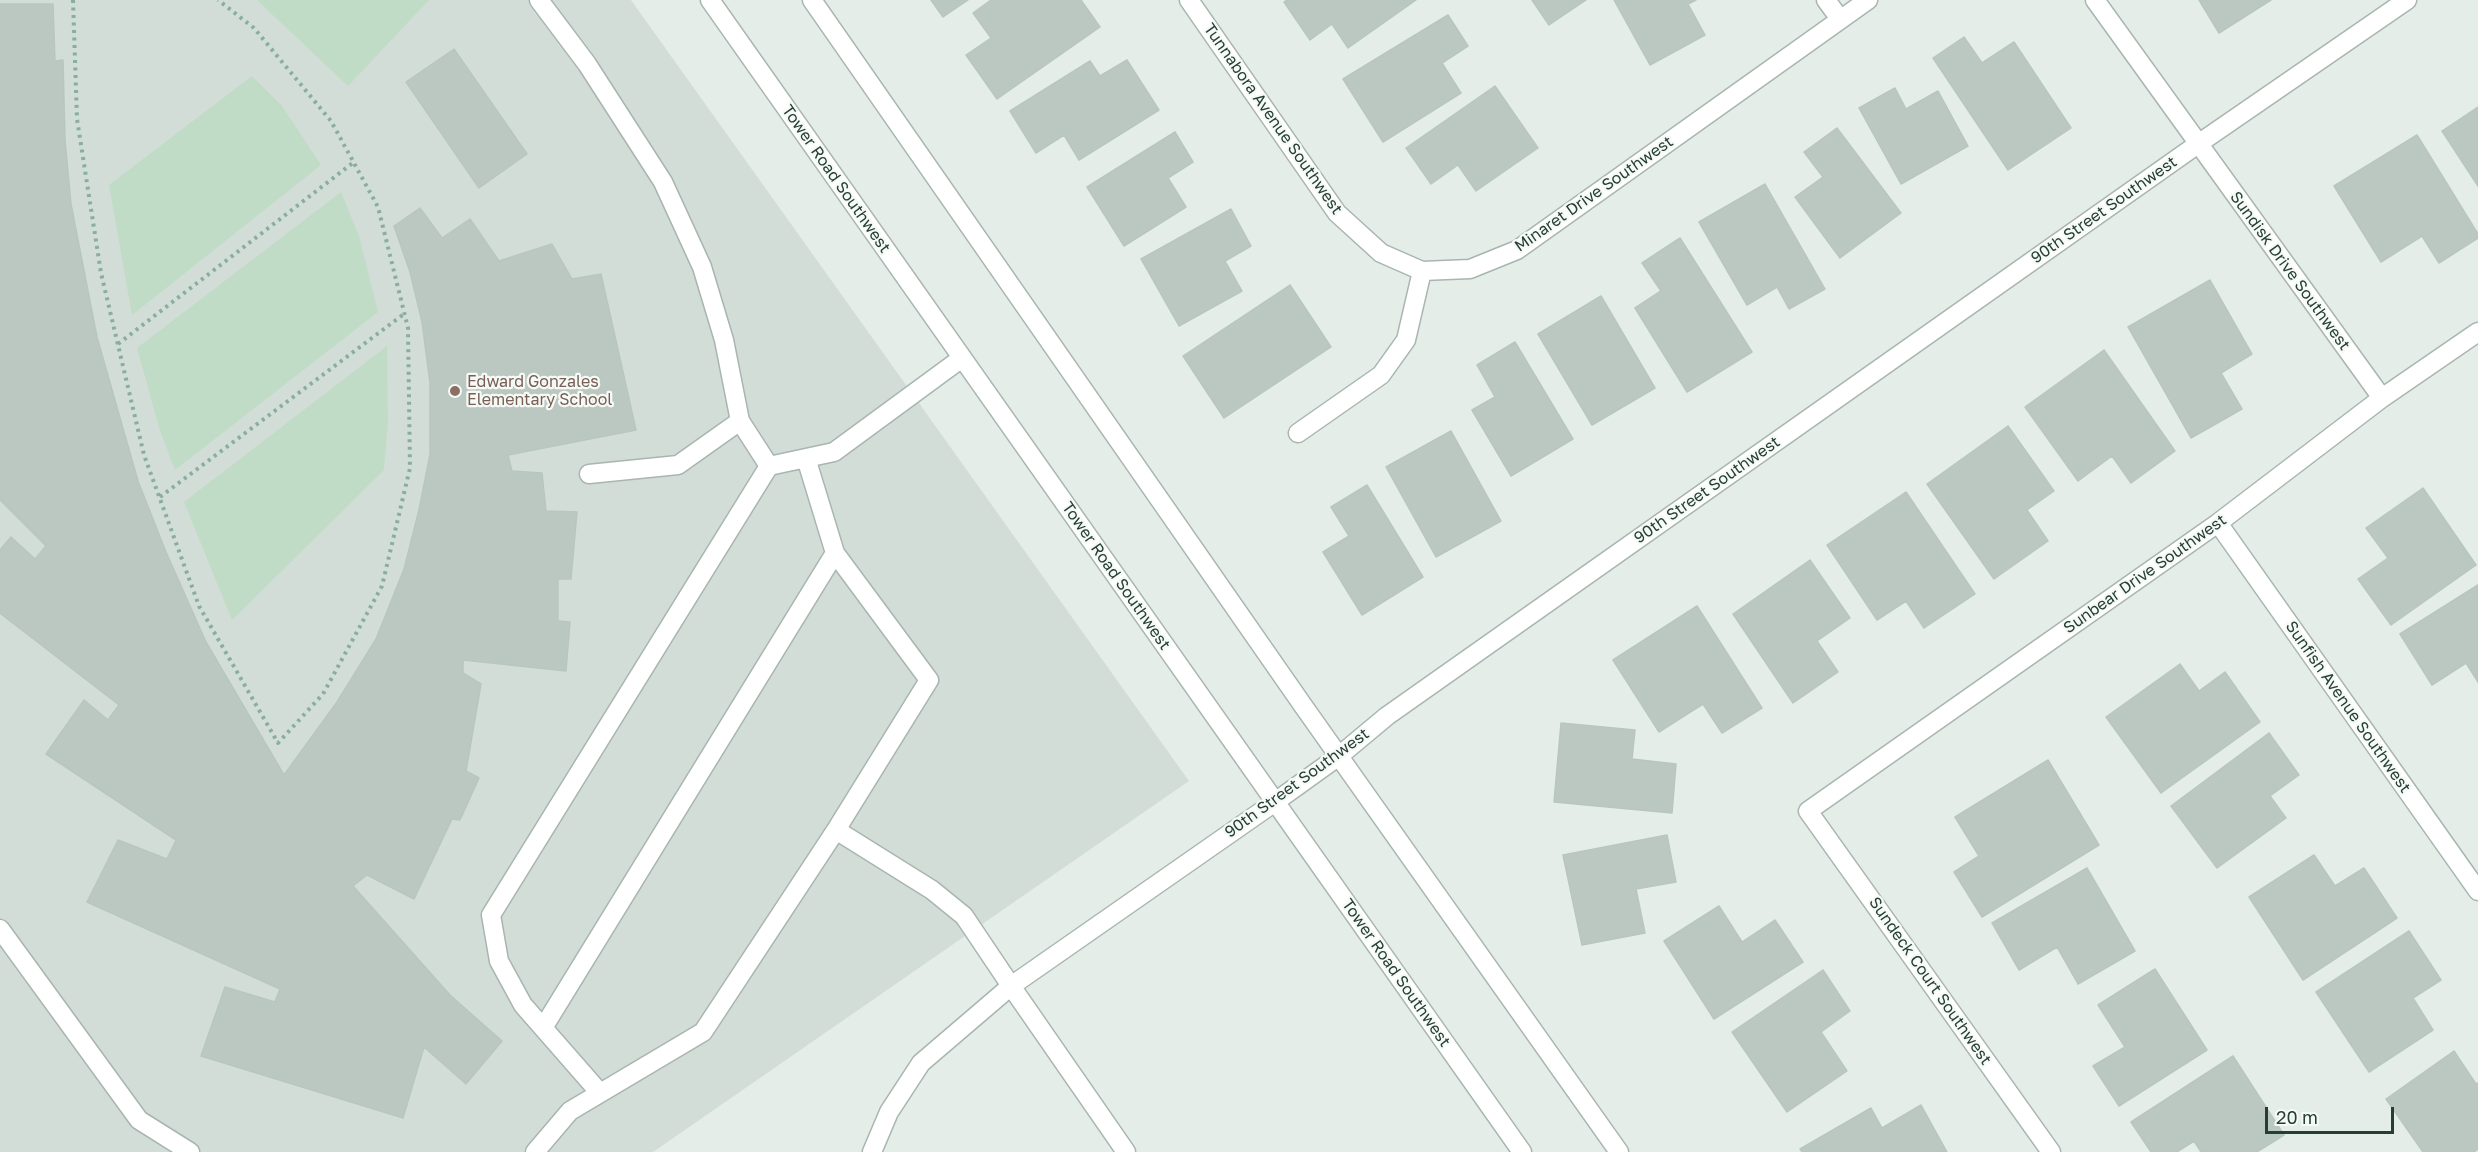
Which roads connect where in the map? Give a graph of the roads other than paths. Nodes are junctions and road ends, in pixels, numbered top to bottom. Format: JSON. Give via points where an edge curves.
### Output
{"nodes":[{"id":1,"x":539,"y":0,"type":"edge"},
{"id":2,"x":710,"y":0,"type":"edge"},
{"id":3,"x":812,"y":0,"type":"edge"},
{"id":4,"x":1189,"y":0,"type":"edge"},
{"id":5,"x":1826,"y":0,"type":"edge"},
{"id":6,"x":1868,"y":0,"type":"edge"},
{"id":7,"x":2095,"y":0,"type":"edge"},
{"id":8,"x":2407,"y":0,"type":"edge"},
{"id":9,"x":1840,"y":19,"type":"junction"},
{"id":10,"x":2199,"y":144,"type":"junction"},
{"id":11,"x":1422,"y":271,"type":"junction"},
{"id":12,"x":2478,"y":332,"type":"edge"},
{"id":13,"x":962,"y":358,"type":"junction"},
{"id":14,"x":2382,"y":398,"type":"junction"},
{"id":15,"x":740,"y":421,"type":"junction"},
{"id":16,"x":1298,"y":433,"type":"dead end"},
{"id":17,"x":806,"y":458,"type":"junction"},
{"id":18,"x":770,"y":466,"type":"junction"},
{"id":19,"x":589,"y":474,"type":"dead end"},
{"id":20,"x":2218,"y":523,"type":"junction"},
{"id":21,"x":835,"y":552,"type":"junction"},
{"id":22,"x":1339,"y":756,"type":"junction"},
{"id":23,"x":1275,"y":802,"type":"junction"},
{"id":24,"x":1808,"y":811,"type":"joint"},
{"id":25,"x":836,"y":830,"type":"junction"},
{"id":26,"x":2478,"y":891,"type":"edge"},
{"id":27,"x":0,"y":929,"type":"edge"},
{"id":28,"x":1011,"y":987,"type":"junction"},
{"id":29,"x":543,"y":1028,"type":"junction"},
{"id":30,"x":600,"y":1093,"type":"junction"},
{"id":31,"x":190,"y":1152,"type":"edge"},
{"id":32,"x":535,"y":1152,"type":"edge"},
{"id":33,"x":872,"y":1152,"type":"edge"},
{"id":34,"x":1126,"y":1152,"type":"edge"},
{"id":35,"x":1522,"y":1152,"type":"edge"},
{"id":36,"x":1619,"y":1152,"type":"edge"},
{"id":37,"x":2051,"y":1152,"type":"edge"}],
"edges":[{"from":1,"to":15,"type":"street","via":[[587,64],[663,182],[702,267],[724,340]]},
{"from":2,"to":13,"type":"street","name":"Tower Road Southwest"},
{"from":3,"to":22,"type":"street"},
{"from":4,"to":11,"type":"street","name":"Tunnabora Avenue Southwest","via":[[1336,213],[1381,253]]},
{"from":5,"to":9,"type":"street"},
{"from":6,"to":9,"type":"street","name":"Minaret Drive Southwest"},
{"from":7,"to":10,"type":"street","name":"Sundisk Drive Southwest"},
{"from":8,"to":10,"type":"street","name":"90th Street Southwest"},
{"from":9,"to":11,"type":"street","name":"Minaret Drive Southwest","via":[[1516,249],[1470,269]]},
{"from":10,"to":14,"type":"street","name":"Sundisk Drive Southwest"},
{"from":10,"to":22,"type":"street","name":"90th Street Southwest","via":[[1387,716]]},
{"from":11,"to":16,"type":"street","via":[[1406,340],[1380,375]]},
{"from":12,"to":14,"type":"street","name":"Sunbear Drive Southwest"},
{"from":13,"to":17,"type":"street","via":[[834,452]]},
{"from":13,"to":23,"type":"street","name":"Tower Road Southwest"},
{"from":14,"to":20,"type":"street","name":"Sunbear Drive Southwest"},
{"from":15,"to":18,"type":"street"},
{"from":15,"to":19,"type":"street","via":[[678,465]]},
{"from":17,"to":18,"type":"street"},
{"from":17,"to":21,"type":"street"},
{"from":18,"to":29,"type":"street","via":[[491,915],[499,961],[523,1005]]},
{"from":20,"to":24,"type":"street","name":"Sunbear Drive Southwest"},
{"from":20,"to":26,"type":"street","name":"Sunfish Avenue Southwest"},
{"from":21,"to":25,"type":"street","via":[[928,680]]},
{"from":21,"to":29,"type":"street"},
{"from":22,"to":23,"type":"street","name":"90th Street Southwest"},
{"from":22,"to":36,"type":"street"},
{"from":23,"to":28,"type":"street","name":"90th Street Southwest"},
{"from":23,"to":35,"type":"street","name":"Tower Road Southwest"},
{"from":24,"to":37,"type":"street","name":"Sundeck Court Southwest"},
{"from":25,"to":28,"type":"street","via":[[932,890],[964,915]]},
{"from":25,"to":30,"type":"street","via":[[703,1032]]},
{"from":27,"to":31,"type":"street","via":[[139,1120]]},
{"from":28,"to":33,"type":"street","name":"90th Street Southwest","via":[[921,1063],[889,1112]]},
{"from":28,"to":34,"type":"street"},
{"from":29,"to":30,"type":"street"},
{"from":30,"to":32,"type":"street","via":[[570,1111]]}]}
